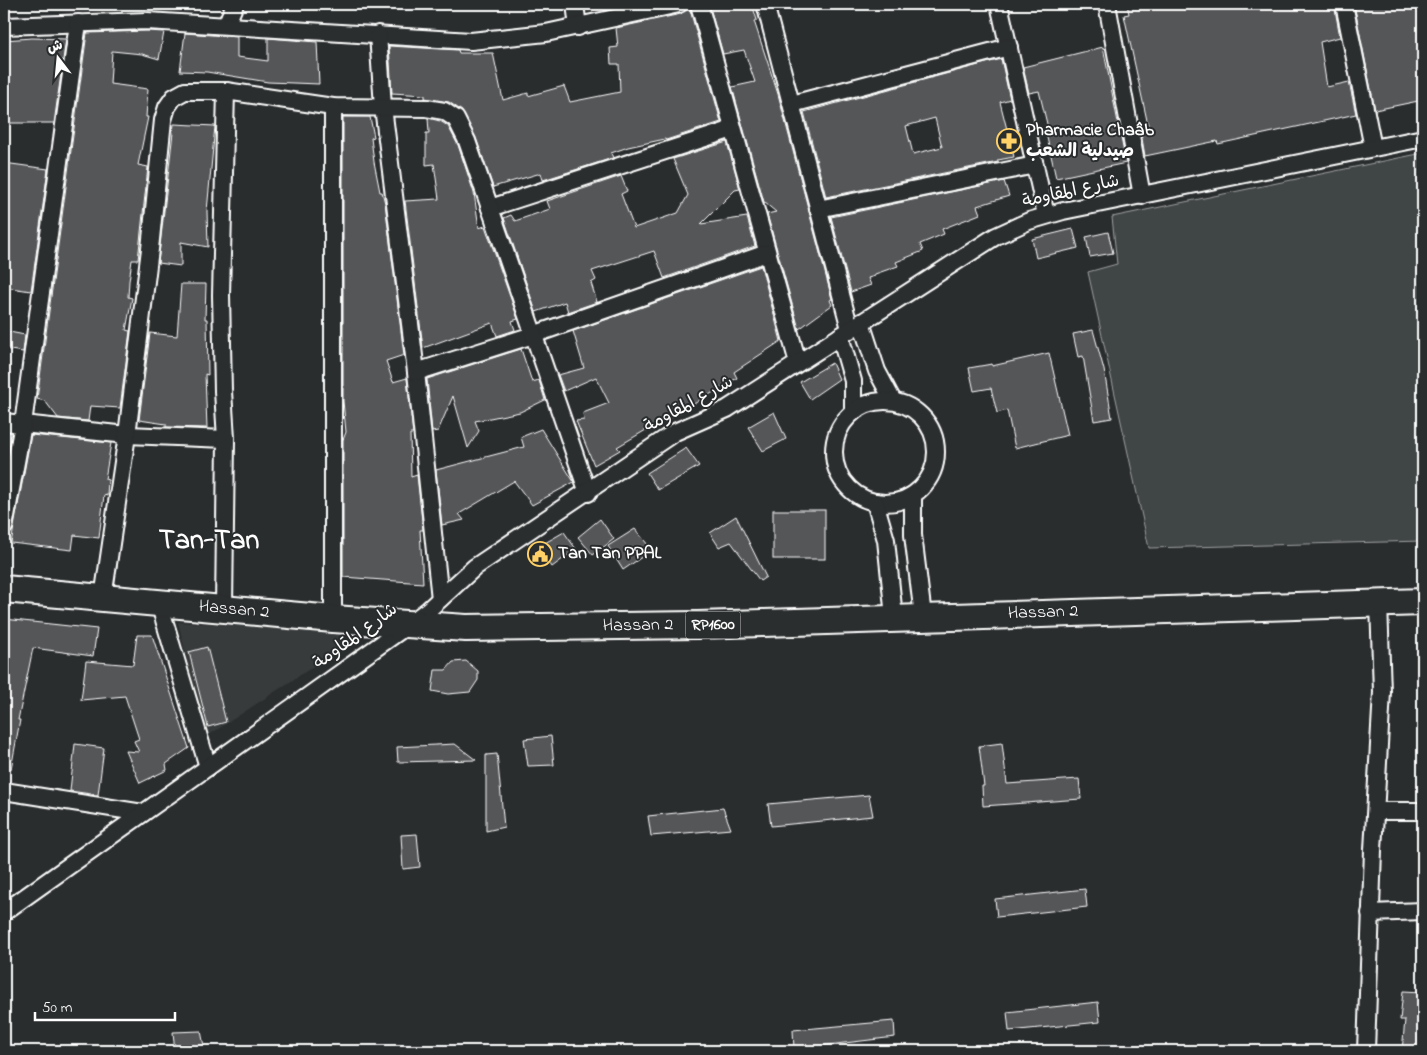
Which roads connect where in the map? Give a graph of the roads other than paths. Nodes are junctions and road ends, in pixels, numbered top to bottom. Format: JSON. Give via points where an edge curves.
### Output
{"nodes":[{"id":1,"x":235,"y":4,"type":"edge"},
{"id":2,"x":575,"y":4,"type":"edge"},
{"id":3,"x":679,"y":4,"type":"edge"},
{"id":4,"x":699,"y":4,"type":"edge"},
{"id":5,"x":765,"y":4,"type":"edge"},
{"id":6,"x":1000,"y":4,"type":"edge"},
{"id":7,"x":1108,"y":4,"type":"edge"},
{"id":8,"x":1344,"y":4,"type":"edge"},
{"id":9,"x":78,"y":23,"type":"junction"},
{"id":10,"x":226,"y":25,"type":"junction"},
{"id":11,"x":4,"y":26,"type":"edge"},
{"id":12,"x":578,"y":27,"type":"junction"},
{"id":13,"x":378,"y":34,"type":"junction"},
{"id":14,"x":1009,"y":47,"type":"junction"},
{"id":15,"x":226,"y":91,"type":"junction"},
{"id":16,"x":792,"y":104,"type":"junction"},
{"id":17,"x":333,"y":106,"type":"junction"},
{"id":18,"x":383,"y":107,"type":"junction"},
{"id":19,"x":733,"y":129,"type":"junction"},
{"id":20,"x":1423,"y":138,"type":"edge"},
{"id":21,"x":1373,"y":148,"type":"junction"},
{"id":22,"x":1035,"y":165,"type":"junction"},
{"id":23,"x":1142,"y":196,"type":"junction"},
{"id":24,"x":490,"y":208,"type":"junction"},
{"id":25,"x":818,"y":209,"type":"junction"},
{"id":26,"x":1046,"y":215,"type":"junction"},
{"id":27,"x":767,"y":253,"type":"junction"},
{"id":28,"x":851,"y":329,"type":"junction"},
{"id":29,"x":533,"y":335,"type":"junction"},
{"id":30,"x":798,"y":363,"type":"junction"},
{"id":31,"x":416,"y":372,"type":"junction"},
{"id":32,"x":893,"y":401,"type":"junction"},
{"id":33,"x":853,"y":412,"type":"junction"},
{"id":34,"x":4,"y":422,"type":"edge"},
{"id":35,"x":24,"y":424,"type":"junction"},
{"id":36,"x":128,"y":435,"type":"junction"},
{"id":37,"x":226,"y":439,"type":"junction"},
{"id":38,"x":588,"y":493,"type":"junction"},
{"id":39,"x":914,"y":495,"type":"junction"},
{"id":40,"x":875,"y":502,"type":"junction"},
{"id":41,"x":4,"y":528,"type":"edge"},
{"id":42,"x":4,"y":589,"type":"edge"},
{"id":43,"x":103,"y":598,"type":"junction"},
{"id":44,"x":440,"y":599,"type":"junction"},
{"id":45,"x":1423,"y":602,"type":"edge"},
{"id":46,"x":159,"y":603,"type":"junction"},
{"id":47,"x":1379,"y":603,"type":"junction"},
{"id":48,"x":224,"y":609,"type":"junction"},
{"id":49,"x":923,"y":616,"type":"junction"},
{"id":50,"x":894,"y":618,"type":"junction"},
{"id":51,"x":333,"y":619,"type":"junction"},
{"id":52,"x":408,"y":625,"type":"junction"},
{"id":53,"x":208,"y":767,"type":"junction"},
{"id":54,"x":4,"y":791,"type":"edge"},
{"id":55,"x":1376,"y":811,"type":"junction"},
{"id":56,"x":1423,"y":811,"type":"edge"},
{"id":57,"x":142,"y":813,"type":"junction"},
{"id":58,"x":1423,"y":911,"type":"edge"},
{"id":59,"x":4,"y":912,"type":"edge"},
{"id":60,"x":1370,"y":913,"type":"junction"},
{"id":61,"x":1366,"y":1051,"type":"edge"}],
"edges":[{"from":1,"to":10,"type":"street"},
{"from":2,"to":12,"type":"street"},
{"from":3,"to":12,"type":"street"},
{"from":4,"to":19,"type":"street"},
{"from":5,"to":16,"type":"street"},
{"from":6,"to":14,"type":"street"},
{"from":7,"to":23,"type":"street"},
{"from":8,"to":21,"type":"street"},
{"from":9,"to":10,"type":"street","via":[[147,21]]},
{"from":9,"to":11,"type":"street"},
{"from":9,"to":35,"type":"street"},
{"from":10,"to":13,"type":"street"},
{"from":12,"to":13,"type":"street","via":[[471,42]]},
{"from":13,"to":18,"type":"street"},
{"from":14,"to":16,"type":"street"},
{"from":14,"to":22,"type":"street"},
{"from":15,"to":17,"type":"street"},
{"from":15,"to":36,"type":"street","via":[[185,91],[174,96],[163,120]]},
{"from":15,"to":37,"type":"street","via":[[221,295]]},
{"from":16,"to":25,"type":"street"},
{"from":17,"to":18,"type":"street"},
{"from":17,"to":51,"type":"street"},
{"from":18,"to":24,"type":"street","via":[[426,108],[444,111],[456,119]]},
{"from":18,"to":31,"type":"street"},
{"from":19,"to":24,"type":"street"},
{"from":19,"to":27,"type":"street"},
{"from":20,"to":21,"type":"street","name":"شارع المقاومة"},
{"from":21,"to":23,"type":"street","name":"شارع المقاومة"},
{"from":22,"to":25,"type":"street"},
{"from":22,"to":26,"type":"street"},
{"from":23,"to":26,"type":"street","name":"شارع المقاومة"},
{"from":24,"to":29,"type":"street"},
{"from":25,"to":28,"type":"street"},
{"from":26,"to":28,"type":"street","name":"شارع المقاومة","via":[[996,236]]},
{"from":27,"to":29,"type":"street"},
{"from":27,"to":30,"type":"street"},
{"from":28,"to":30,"type":"street","name":"شارع المقاومة"},
{"from":28,"to":32,"type":"street"},
{"from":28,"to":33,"type":"street"},
{"from":29,"to":31,"type":"street"},
{"from":29,"to":38,"type":"street"},
{"from":30,"to":38,"type":"street","name":"شارع المقاومة","via":[[727,409],[675,432]]},
{"from":31,"to":44,"type":"street"},
{"from":32,"to":33,"type":"street","via":[[872,403]]},
{"from":32,"to":39,"type":"street","via":[[921,415],[936,441],[933,471]]},
{"from":33,"to":40,"type":"street","via":[[835,439],[834,456],[838,472],[847,486]]},
{"from":34,"to":35,"type":"street"},
{"from":35,"to":36,"type":"street"},
{"from":35,"to":41,"type":"street"},
{"from":36,"to":37,"type":"street"},
{"from":36,"to":43,"type":"street"},
{"from":37,"to":48,"type":"street"},
{"from":38,"to":44,"type":"street","name":"شارع المقاومة","via":[[475,567]]},
{"from":39,"to":40,"type":"street","via":[[888,503]]},
{"from":39,"to":49,"type":"street","via":[[913,535]]},
{"from":40,"to":50,"type":"street","via":[[886,540]]},
{"from":42,"to":43,"type":"main road","name":"Hassan 2","number":"RP1600"},
{"from":43,"to":46,"type":"main road","name":"Hassan 2","number":"RP1600"},
{"from":44,"to":52,"type":"street","name":"شارع المقاومة"},
{"from":45,"to":47,"type":"main road","name":"Hassan 2","number":"RP1600"},
{"from":46,"to":48,"type":"main road","name":"Hassan 2","number":"RP1600"},
{"from":46,"to":53,"type":"street"},
{"from":47,"to":49,"type":"main road","name":"Hassan 2","number":"RP1600"},
{"from":47,"to":55,"type":"street","via":[[1382,692]]},
{"from":48,"to":51,"type":"main road","name":"Hassan 2","number":"RP1600"},
{"from":49,"to":50,"type":"main road","name":"Hassan 2","number":"RP1600"},
{"from":50,"to":52,"type":"main road","name":"Hassan 2","number":"RP1600","via":[[516,629]]},
{"from":51,"to":52,"type":"main road","name":"Hassan 2","number":"RP1600"},
{"from":52,"to":53,"type":"street","name":"شارع المقاومة"},
{"from":53,"to":57,"type":"street","name":"شارع المقاومة"},
{"from":54,"to":57,"type":"street"},
{"from":55,"to":56,"type":"street"},
{"from":55,"to":60,"type":"street"},
{"from":57,"to":59,"type":"street","name":"شارع المقاومة"},
{"from":58,"to":60,"type":"street"},
{"from":60,"to":61,"type":"street"}]}
